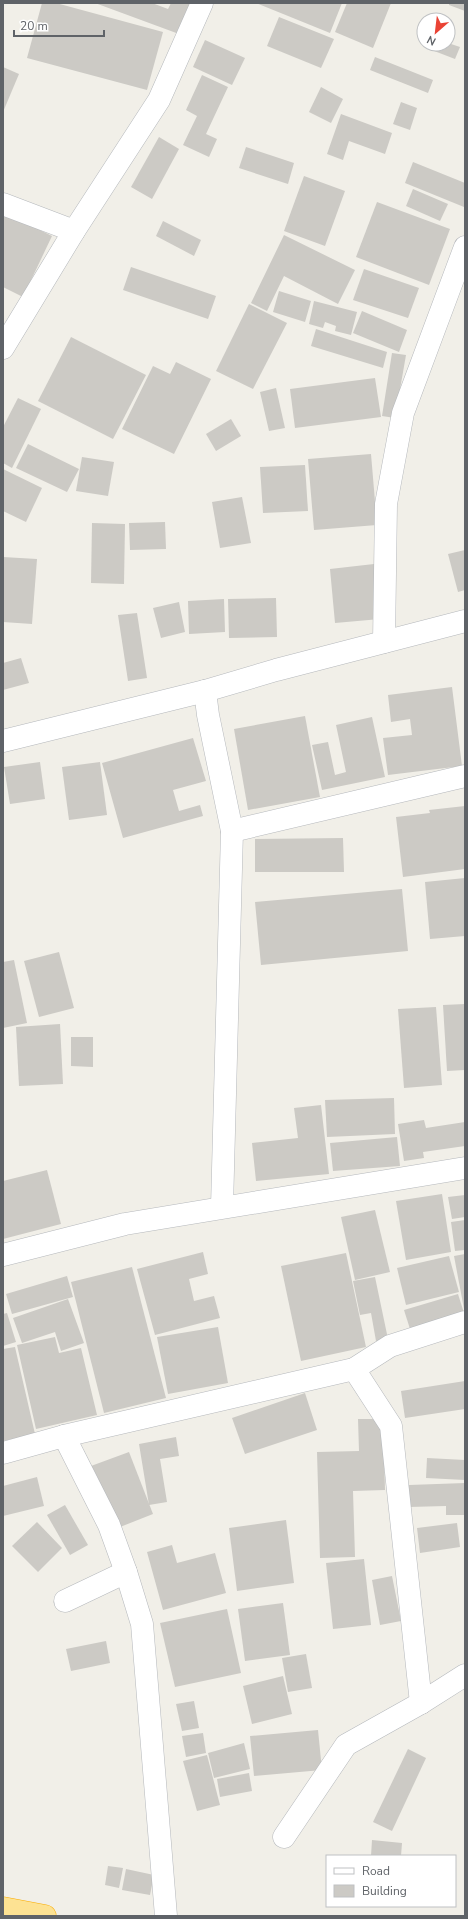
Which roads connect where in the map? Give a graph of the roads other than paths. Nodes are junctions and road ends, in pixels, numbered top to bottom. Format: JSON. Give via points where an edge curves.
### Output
{"nodes":[{"id":1,"x":202,"y":3,"type":"edge"},
{"id":2,"x":3,"y":204,"type":"edge"},
{"id":3,"x":74,"y":231,"type":"junction"},
{"id":4,"x":465,"y":247,"type":"edge"},
{"id":5,"x":3,"y":348,"type":"edge"},
{"id":6,"x":465,"y":621,"type":"edge"},
{"id":7,"x":384,"y":642,"type":"junction"},
{"id":8,"x":205,"y":691,"type":"junction"},
{"id":9,"x":3,"y":741,"type":"edge"},
{"id":10,"x":465,"y":776,"type":"edge"},
{"id":11,"x":232,"y":831,"type":"junction"},
{"id":12,"x":465,"y":1168,"type":"edge"},
{"id":13,"x":222,"y":1207,"type":"junction"},
{"id":14,"x":3,"y":1255,"type":"edge"},
{"id":15,"x":465,"y":1322,"type":"edge"},
{"id":16,"x":354,"y":1368,"type":"junction"},
{"id":17,"x":64,"y":1436,"type":"junction"},
{"id":18,"x":3,"y":1453,"type":"edge"},
{"id":19,"x":126,"y":1572,"type":"junction"},
{"id":20,"x":64,"y":1601,"type":"dead end"},
{"id":21,"x":465,"y":1675,"type":"edge"},
{"id":22,"x":421,"y":1703,"type":"junction"},
{"id":23,"x":284,"y":1837,"type":"dead end"},
{"id":24,"x":3,"y":1908,"type":"edge"},
{"id":25,"x":45,"y":1916,"type":"edge"},
{"id":26,"x":166,"y":1916,"type":"edge"}],
"edges":[{"from":1,"to":3,"type":"street","via":[[159,100]]},
{"from":2,"to":3,"type":"street"},
{"from":3,"to":5,"type":"street"},
{"from":4,"to":7,"type":"street","via":[[402,413],[386,504]]},
{"from":6,"to":7,"type":"street"},
{"from":7,"to":8,"type":"street"},
{"from":8,"to":9,"type":"street"},
{"from":8,"to":11,"type":"street"},
{"from":10,"to":11,"type":"street"},
{"from":11,"to":13,"type":"street"},
{"from":12,"to":13,"type":"street"},
{"from":13,"to":14,"type":"street","via":[[125,1224]]},
{"from":15,"to":16,"type":"street","via":[[390,1346]]},
{"from":16,"to":17,"type":"street"},
{"from":16,"to":22,"type":"street","via":[[391,1426]]},
{"from":17,"to":18,"type":"street"},
{"from":17,"to":19,"type":"street","via":[[109,1525]]},
{"from":19,"to":20,"type":"street"},
{"from":19,"to":26,"type":"street","via":[[142,1624]]},
{"from":21,"to":22,"type":"street"},
{"from":22,"to":23,"type":"street","via":[[346,1745]]},
{"from":24,"to":25,"type":"highway"}]}
